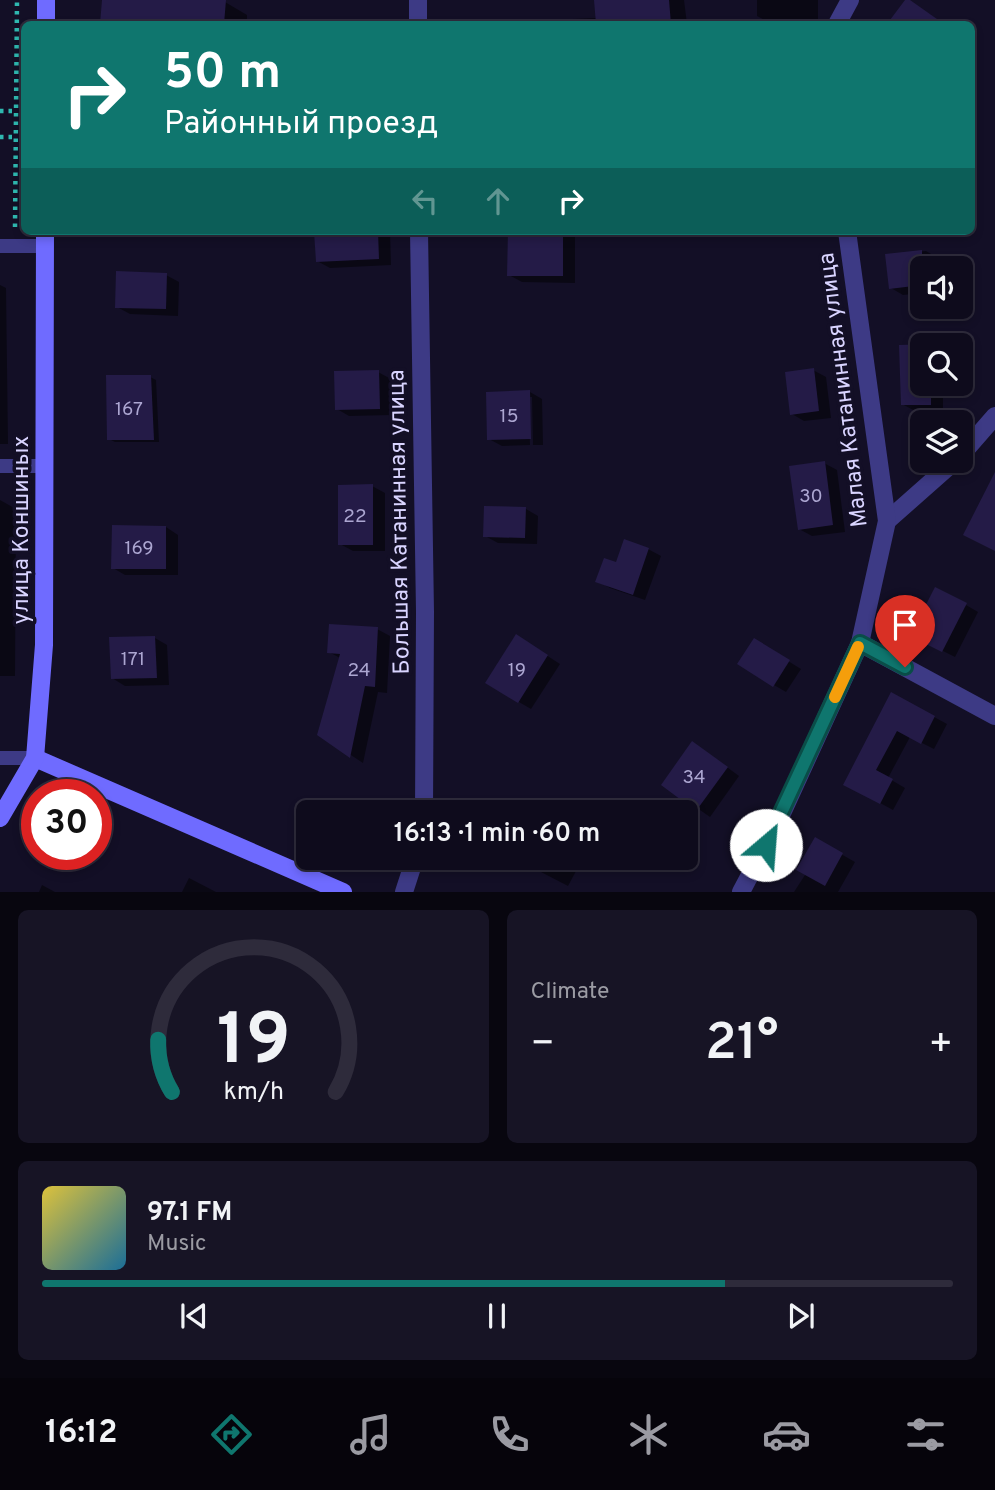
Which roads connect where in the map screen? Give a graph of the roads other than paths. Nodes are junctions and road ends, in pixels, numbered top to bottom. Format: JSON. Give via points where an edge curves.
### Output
{"nodes":[{"id":1,"x":46,"y":0,"type":"edge"},
{"id":2,"x":418,"y":0,"type":"edge"},
{"id":3,"x":850,"y":0,"type":"edge"},
{"id":4,"x":46,"y":21,"type":"edge"},
{"id":5,"x":418,"y":21,"type":"edge"},
{"id":6,"x":839,"y":21,"type":"edge"},
{"id":7,"x":419,"y":235,"type":"edge"},
{"id":8,"x":848,"y":235,"type":"edge"},
{"id":9,"x":46,"y":239,"type":"edge"},
{"id":10,"x":7,"y":246,"type":"edge"},
{"id":11,"x":995,"y":416,"type":"edge"},
{"id":12,"x":973,"y":441,"type":"edge"},
{"id":13,"x":0,"y":466,"type":"edge"},
{"id":14,"x":44,"y":466,"type":"junction"},
{"id":15,"x":942,"y":473,"type":"edge"},
{"id":16,"x":887,"y":522,"type":"junction"},
{"id":17,"x":860,"y":643,"type":"junction"},
{"id":18,"x":995,"y":716,"type":"edge"},
{"id":19,"x":0,"y":758,"type":"edge"},
{"id":20,"x":35,"y":758,"type":"junction"},
{"id":21,"x":424,"y":800,"type":"edge"},
{"id":22,"x":0,"y":818,"type":"edge"},
{"id":23,"x":411,"y":870,"type":"edge"},
{"id":24,"x":343,"y":891,"type":"edge"},
{"id":25,"x":404,"y":891,"type":"edge"},
{"id":26,"x":741,"y":891,"type":"edge"}],
"edges":[{"from":1,"to":4,"type":"main road"},
{"from":2,"to":5,"type":"street"},
{"from":3,"to":6,"type":"street"},
{"from":7,"to":21,"type":"street","name":"Большая Катанинная улица"},
{"from":8,"to":16,"type":"street","name":"Малая Катанинная улица"},
{"from":9,"to":10,"type":"lane"},
{"from":9,"to":14,"type":"main road","name":"улица Коншиных"},
{"from":11,"to":12,"type":"street"},
{"from":13,"to":14,"type":"lane"},
{"from":14,"to":20,"type":"main road","name":"улица Коншиных","via":[[44,645]]},
{"from":15,"to":16,"type":"street"},
{"from":16,"to":17,"type":"street","name":"Малая Катанинная улица"},
{"from":17,"to":18,"type":"street"},
{"from":17,"to":26,"type":"street","name":"Малая Катанинная улица","via":[[778,822]]},
{"from":19,"to":20,"type":"lane"},
{"from":20,"to":22,"type":"main road","name":"улица Коншиных"},
{"from":20,"to":24,"type":"main road"},
{"from":23,"to":25,"type":"street"}]}
